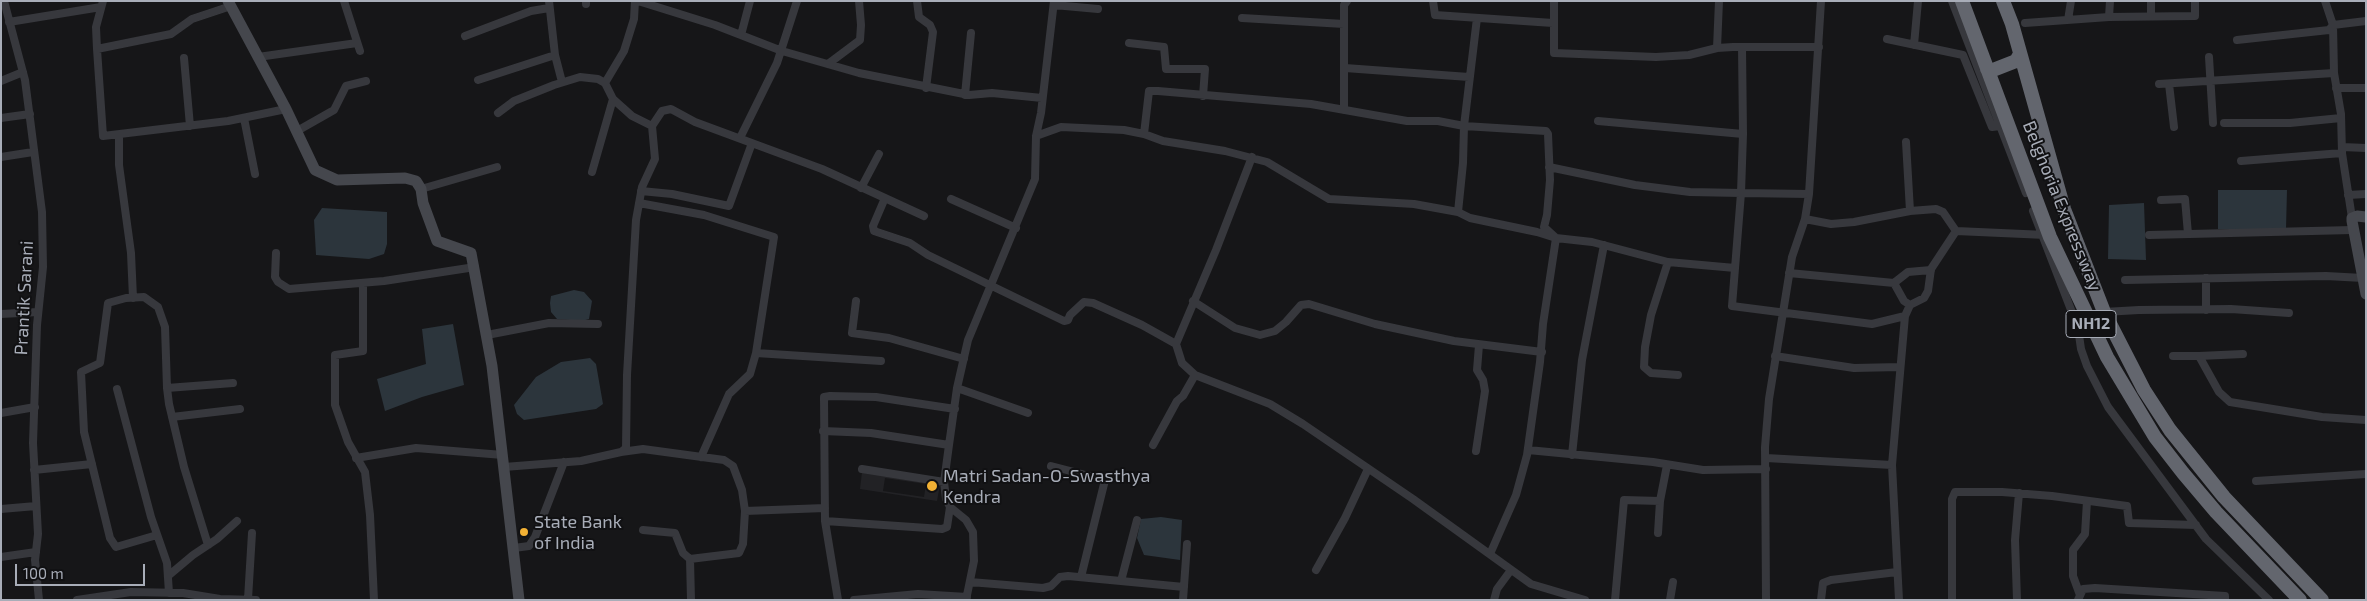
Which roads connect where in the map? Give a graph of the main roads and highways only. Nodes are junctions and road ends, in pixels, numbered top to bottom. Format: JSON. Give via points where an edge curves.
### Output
{"nodes":[{"id":1,"x":1962,"y":1,"type":"edge"},
{"id":2,"x":2003,"y":1,"type":"edge"},
{"id":3,"x":2020,"y":54,"type":"junction"},
{"id":4,"x":1988,"y":69,"type":"junction"},
{"id":5,"x":2300,"y":600,"type":"edge"},
{"id":6,"x":2322,"y":600,"type":"edge"}],
"edges":[{"from":1,"to":4,"type":"highway","name":"Belghoria Expressway","number":"NH12"},
{"from":2,"to":3,"type":"highway","name":"Belghoria Expressway","number":"NH12"},
{"from":3,"to":4,"type":"highway","via":[[2016,61]]},
{"from":3,"to":6,"type":"highway","name":"Belghoria Expressway","number":"NH12","via":[[2064,209],[2104,312],[2144,390],[2188,454],[2224,497]]},
{"from":4,"to":5,"type":"highway","name":"Belghoria Expressway","number":"NH12","via":[[2046,236],[2107,358],[2155,437],[2216,512]]}]}
